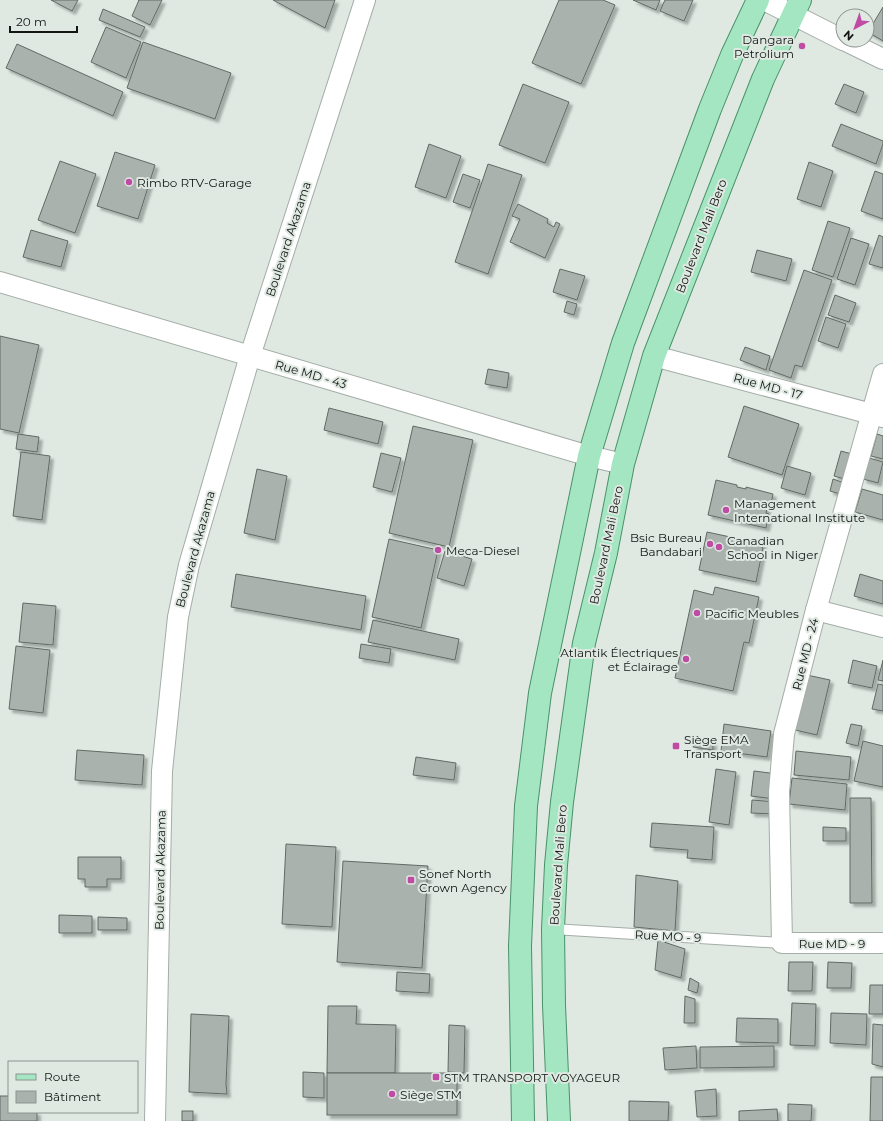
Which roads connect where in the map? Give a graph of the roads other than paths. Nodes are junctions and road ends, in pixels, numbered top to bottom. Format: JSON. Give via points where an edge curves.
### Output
{"nodes":[{"id":1,"x":365,"y":0,"type":"edge"},
{"id":2,"x":758,"y":0,"type":"edge"},
{"id":3,"x":764,"y":0,"type":"edge"},
{"id":4,"x":796,"y":8,"type":"edge"},
{"id":5,"x":835,"y":35,"type":"edge"},
{"id":6,"x":860,"y":48,"type":"edge"},
{"id":7,"x":883,"y":59,"type":"edge"},
{"id":8,"x":0,"y":282,"type":"edge"},
{"id":9,"x":250,"y":356,"type":"junction"},
{"id":10,"x":654,"y":356,"type":"junction"},
{"id":11,"x":883,"y":374,"type":"edge"},
{"id":12,"x":878,"y":415,"type":"edge"},
{"id":13,"x":589,"y":456,"type":"junction"},
{"id":14,"x":623,"y":464,"type":"junction"},
{"id":15,"x":816,"y":610,"type":"junction"},
{"id":16,"x":883,"y":627,"type":"edge"},
{"id":17,"x":553,"y":929,"type":"junction"},
{"id":18,"x":782,"y":943,"type":"junction"},
{"id":19,"x":883,"y":943,"type":"edge"},
{"id":20,"x":154,"y":1121,"type":"edge"},
{"id":21,"x":524,"y":1121,"type":"edge"},
{"id":22,"x":558,"y":1121,"type":"edge"}],
"edges":[{"from":1,"to":9,"type":"street","name":"Boulevard Akazama"},
{"from":2,"to":13,"type":"main road","via":[[704,123],[623,343]]},
{"from":3,"to":4,"type":"street"},
{"from":4,"to":5,"type":"street"},
{"from":4,"to":10,"type":"main road","name":"Boulevard Mali Bero","via":[[763,79]]},
{"from":6,"to":7,"type":"street"},
{"from":8,"to":9,"type":"street","name":"Rue MD - 43"},
{"from":9,"to":13,"type":"street","name":"Rue MD - 43"},
{"from":9,"to":20,"type":"street","name":"Boulevard Akazama","via":[[189,566],[178,618],[162,771]]},
{"from":10,"to":12,"type":"street","name":"Rue MD - 17"},
{"from":10,"to":14,"type":"main road","name":"Boulevard Mali Bero"},
{"from":11,"to":12,"type":"street","name":"Rue MD - 24"},
{"from":12,"to":15,"type":"street","name":"Rue MD - 24"},
{"from":13,"to":14,"type":"street","name":"Rue MD - 43"},
{"from":13,"to":21,"type":"main road","via":[[540,693],[526,806],[520,946]]},
{"from":14,"to":17,"type":"main road","name":"Boulevard Mali Bero","via":[[606,553],[584,644],[562,802]]},
{"from":15,"to":16,"type":"street"},
{"from":15,"to":18,"type":"street","name":"Rue MD - 24","via":[[784,734],[780,768]]},
{"from":17,"to":18,"type":"lane","name":"Rue MO - 9"},
{"from":17,"to":22,"type":"main road","name":"Boulevard Mali Bero"},
{"from":18,"to":19,"type":"street","name":"Rue MD - 9"}]}
